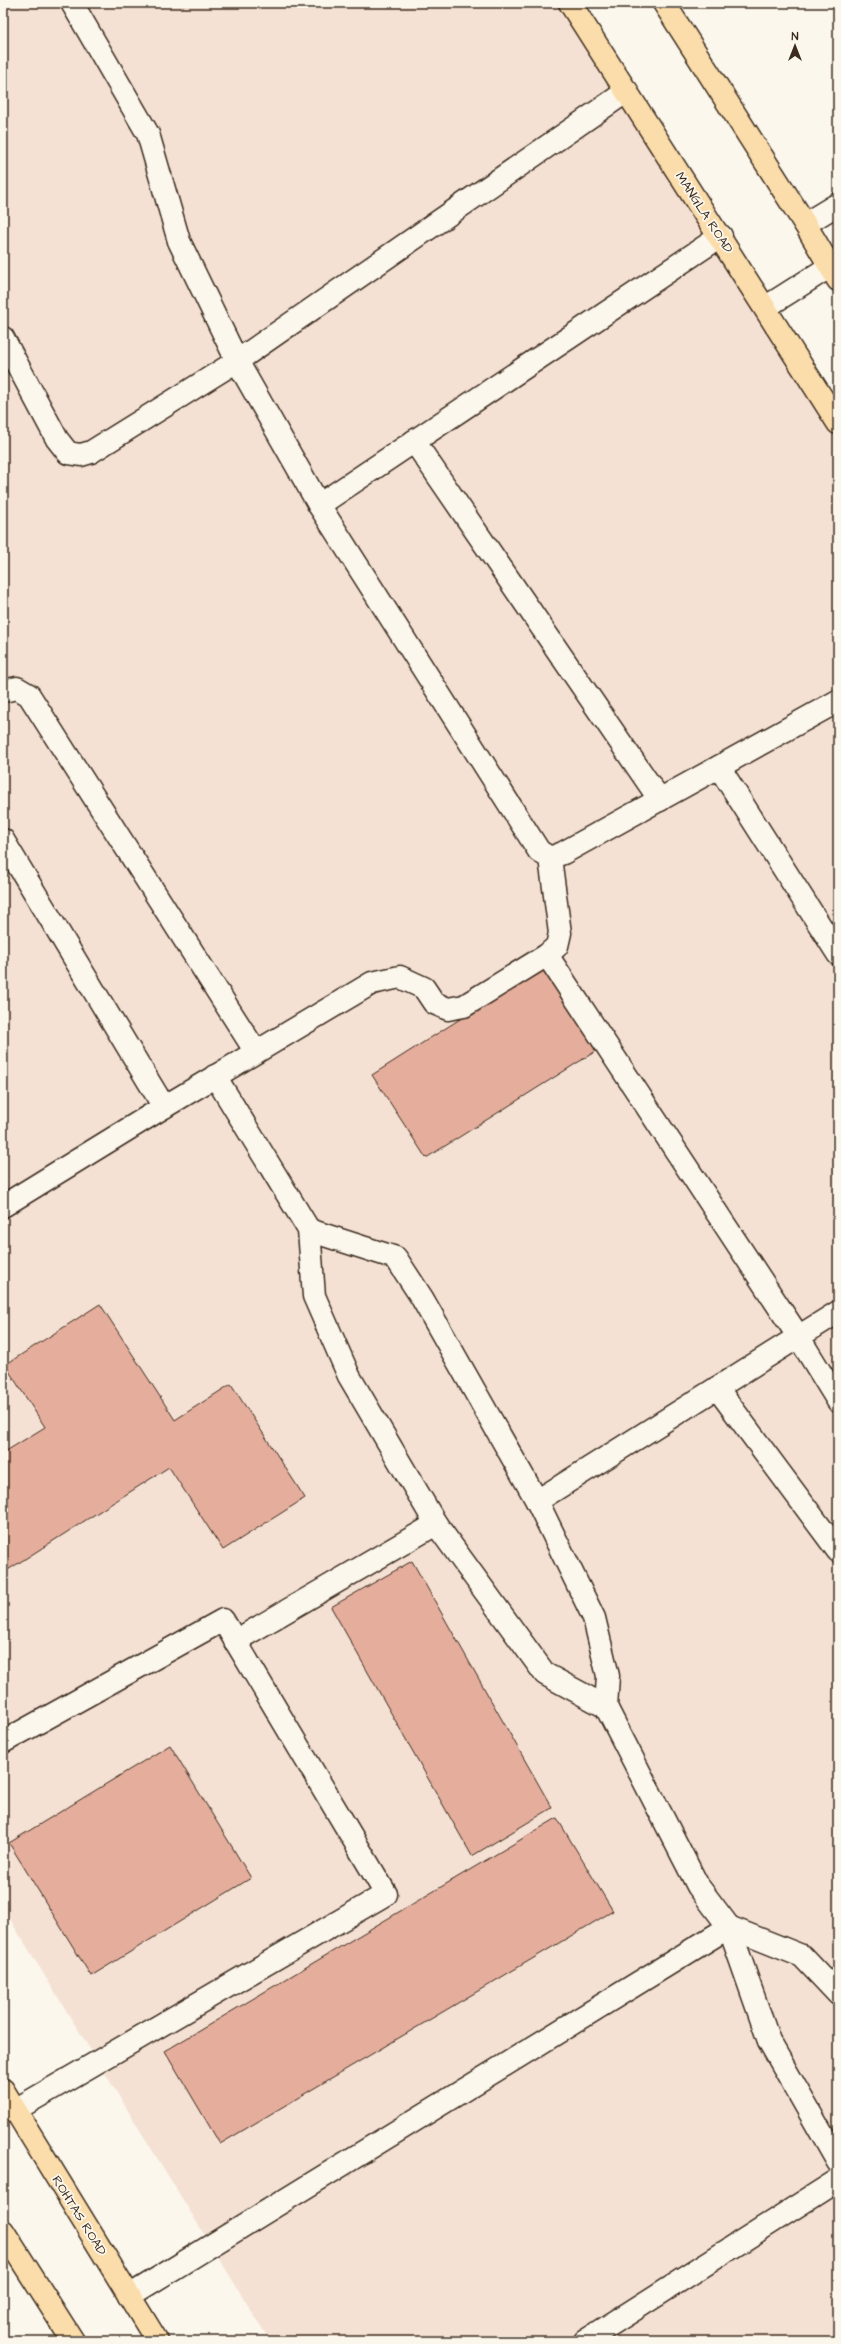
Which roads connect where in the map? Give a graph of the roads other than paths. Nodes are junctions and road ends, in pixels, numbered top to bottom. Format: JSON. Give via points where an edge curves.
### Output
{"nodes":[{"id":1,"x":72,"y":3,"type":"edge"},
{"id":2,"x":570,"y":3,"type":"edge"},
{"id":3,"x":664,"y":3,"type":"edge"},
{"id":4,"x":627,"y":92,"type":"junction"},
{"id":5,"x":838,"y":204,"type":"edge"},
{"id":6,"x":805,"y":224,"type":"junction"},
{"id":7,"x":720,"y":236,"type":"junction"},
{"id":8,"x":834,"y":273,"type":"edge"},
{"id":9,"x":766,"y":307,"type":"junction"},
{"id":10,"x":3,"y":338,"type":"edge"},
{"id":11,"x":237,"y":361,"type":"junction"},
{"id":12,"x":838,"y":423,"type":"edge"},
{"id":13,"x":414,"y":441,"type":"junction"},
{"id":14,"x":319,"y":505,"type":"junction"},
{"id":15,"x":3,"y":691,"type":"edge"},
{"id":16,"x":838,"y":701,"type":"edge"},
{"id":17,"x":720,"y":767,"type":"junction"},
{"id":18,"x":660,"y":800,"type":"junction"},
{"id":19,"x":3,"y":840,"type":"edge"},
{"id":20,"x":550,"y":858,"type":"junction"},
{"id":21,"x":838,"y":954,"type":"edge"},
{"id":22,"x":547,"y":955,"type":"junction"},
{"id":23,"x":256,"y":1052,"type":"junction"},
{"id":24,"x":215,"y":1076,"type":"junction"},
{"id":25,"x":164,"y":1107,"type":"junction"},
{"id":26,"x":3,"y":1206,"type":"edge"},
{"id":27,"x":309,"y":1230,"type":"junction"},
{"id":28,"x":838,"y":1312,"type":"edge"},
{"id":29,"x":798,"y":1336,"type":"junction"},
{"id":30,"x":717,"y":1388,"type":"junction"},
{"id":31,"x":838,"y":1401,"type":"edge"},
{"id":32,"x":537,"y":1502,"type":"junction"},
{"id":33,"x":436,"y":1524,"type":"junction"},
{"id":34,"x":838,"y":1551,"type":"edge"},
{"id":35,"x":235,"y":1641,"type":"junction"},
{"id":36,"x":606,"y":1707,"type":"junction"},
{"id":37,"x":3,"y":1742,"type":"edge"},
{"id":38,"x":729,"y":1926,"type":"junction"},
{"id":39,"x":838,"y":1994,"type":"edge"},
{"id":40,"x":3,"y":2090,"type":"edge"},
{"id":41,"x":15,"y":2110,"type":"junction"},
{"id":42,"x":838,"y":2162,"type":"edge"},
{"id":43,"x":838,"y":2180,"type":"edge"},
{"id":44,"x":3,"y":2232,"type":"edge"},
{"id":45,"x":129,"y":2296,"type":"junction"},
{"id":46,"x":73,"y":2341,"type":"edge"},
{"id":47,"x":157,"y":2341,"type":"edge"},
{"id":48,"x":585,"y":2341,"type":"edge"}],
"edges":[{"from":1,"to":11,"type":"street","via":[[148,134],[179,241]]},
{"from":2,"to":4,"type":"main road","name":"MANGLA ROAD"},
{"from":3,"to":6,"type":"main road"},
{"from":4,"to":7,"type":"main road","name":"MANGLA ROAD"},
{"from":4,"to":11,"type":"street"},
{"from":5,"to":6,"type":"street"},
{"from":6,"to":8,"type":"main road"},
{"from":7,"to":9,"type":"main road","name":"MANGLA ROAD"},
{"from":7,"to":13,"type":"street"},
{"from":8,"to":9,"type":"street"},
{"from":9,"to":12,"type":"main road","name":"MANGLA ROAD"},
{"from":10,"to":11,"type":"street","via":[[57,439],[68,453],[81,456],[92,452]]},
{"from":11,"to":14,"type":"street"},
{"from":13,"to":14,"type":"street"},
{"from":13,"to":18,"type":"street"},
{"from":14,"to":20,"type":"street","via":[[539,851]]},
{"from":15,"to":23,"type":"street","via":[[17,688],[29,695]]},
{"from":16,"to":17,"type":"street"},
{"from":17,"to":18,"type":"street"},
{"from":17,"to":21,"type":"street"},
{"from":18,"to":20,"type":"street","via":[[563,854]]},
{"from":19,"to":25,"type":"street"},
{"from":20,"to":22,"type":"street","via":[[560,933],[557,946]]},
{"from":22,"to":23,"type":"street","via":[[464,1006],[456,1008],[448,1009],[434,1003],[424,988],[400,977],[372,983]]},
{"from":22,"to":29,"type":"street"},
{"from":23,"to":24,"type":"street"},
{"from":24,"to":25,"type":"street"},
{"from":24,"to":27,"type":"street"},
{"from":25,"to":26,"type":"street"},
{"from":27,"to":32,"type":"street","via":[[396,1258],[422,1298]]},
{"from":27,"to":33,"type":"street","via":[[314,1296],[349,1376]]},
{"from":28,"to":29,"type":"street"},
{"from":29,"to":30,"type":"street"},
{"from":29,"to":31,"type":"street"},
{"from":30,"to":32,"type":"street"},
{"from":30,"to":34,"type":"street"},
{"from":32,"to":36,"type":"street","via":[[594,1618],[608,1676]]},
{"from":33,"to":35,"type":"street"},
{"from":33,"to":36,"type":"street","via":[[545,1674]]},
{"from":35,"to":37,"type":"street","via":[[223,1620]]},
{"from":35,"to":41,"type":"street","via":[[386,1894]]},
{"from":36,"to":38,"type":"street","via":[[698,1886]]},
{"from":38,"to":39,"type":"street","via":[[802,1956]]},
{"from":38,"to":42,"type":"street","via":[[769,2041]]},
{"from":38,"to":45,"type":"street"},
{"from":40,"to":41,"type":"main road","name":"ROHTAS ROAD"},
{"from":41,"to":45,"type":"main road","name":"ROHTAS ROAD"},
{"from":43,"to":48,"type":"street"},
{"from":44,"to":46,"type":"main road"},
{"from":45,"to":47,"type":"main road","name":"ROHTAS ROAD"}]}
